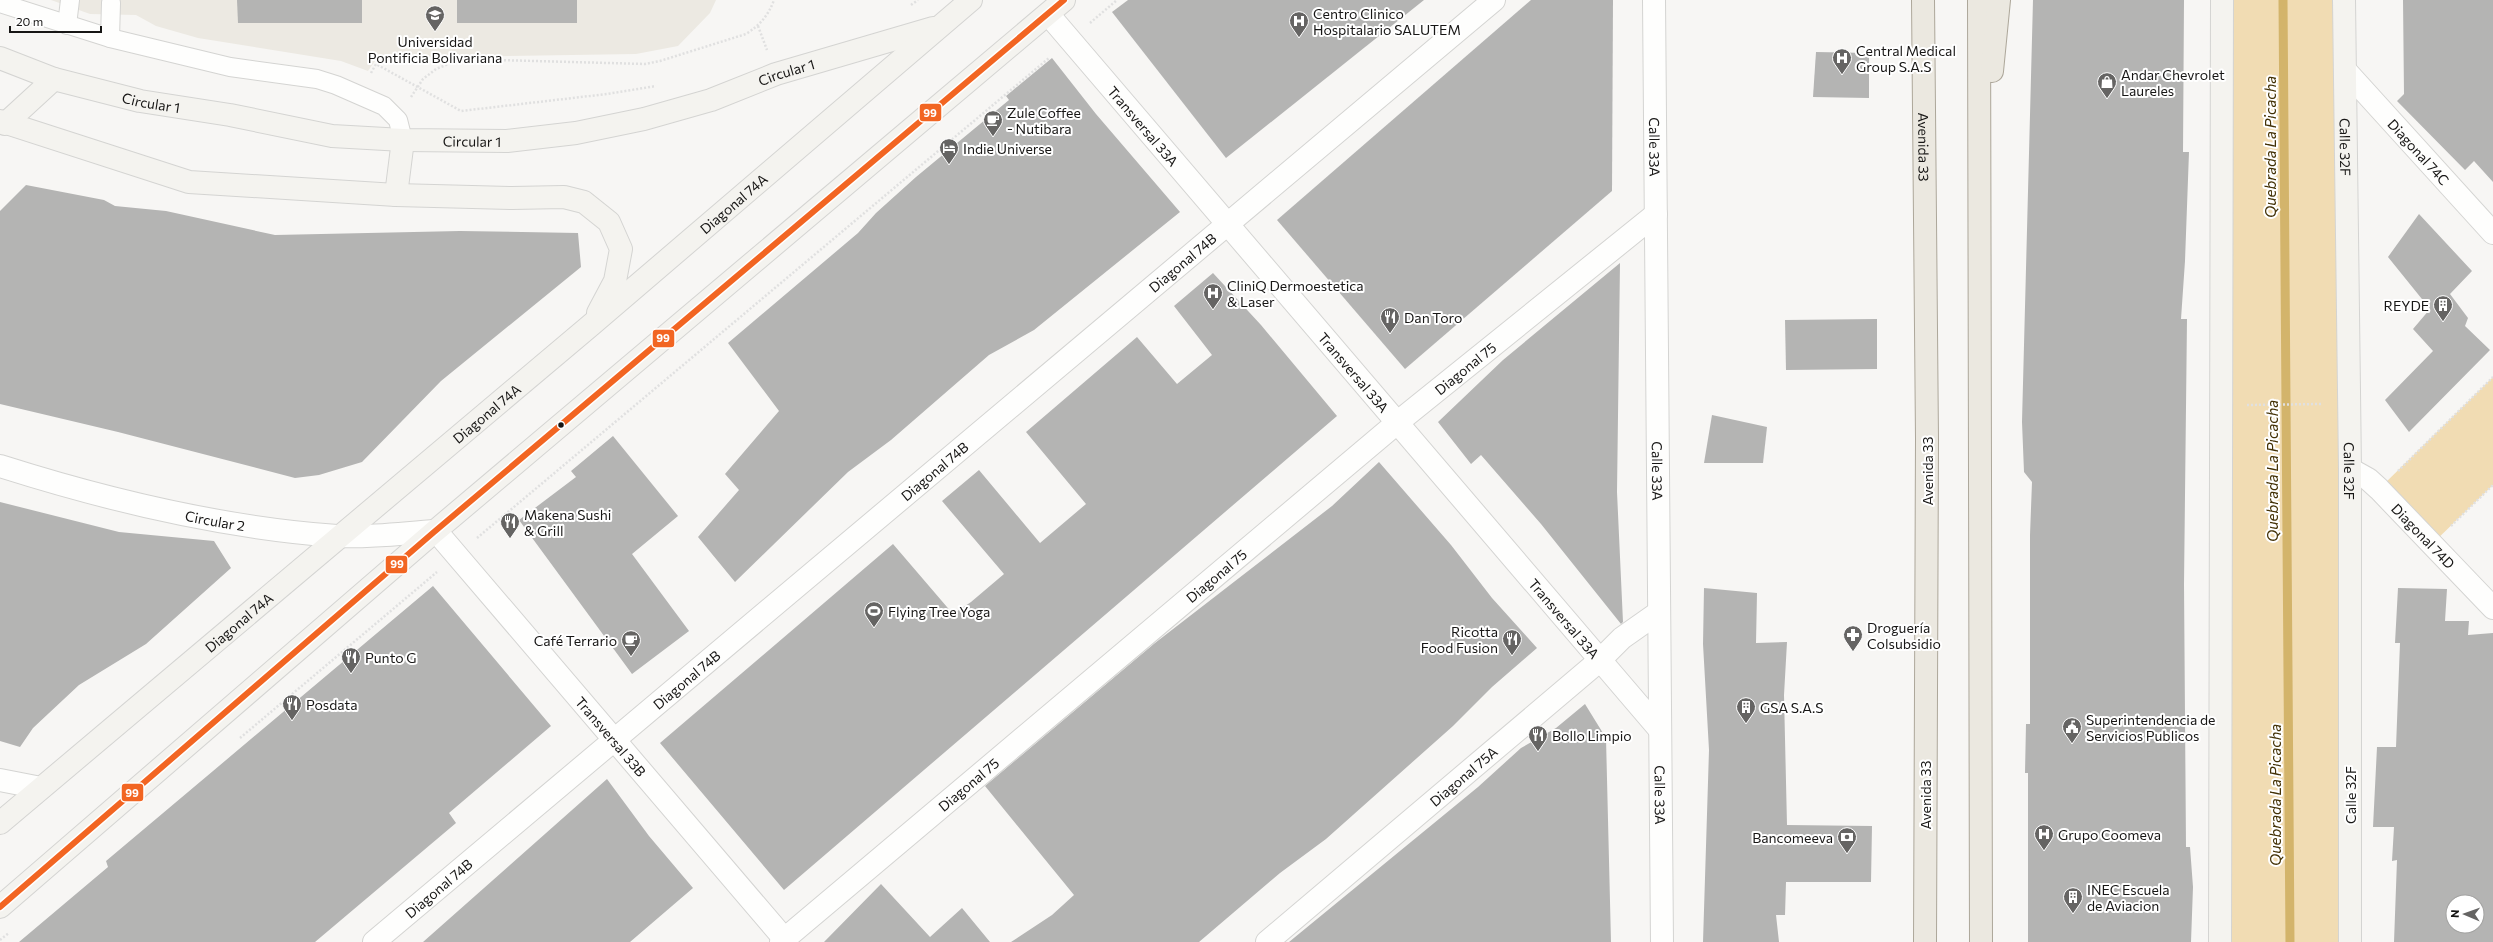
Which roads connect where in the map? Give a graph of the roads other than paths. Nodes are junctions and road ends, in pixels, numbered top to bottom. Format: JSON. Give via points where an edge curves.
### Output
{"nodes":[{"id":1,"x":70,"y":0,"type":"edge"},
{"id":2,"x":971,"y":0,"type":"edge"},
{"id":3,"x":1494,"y":0,"type":"edge"},
{"id":4,"x":1654,"y":0,"type":"edge"},
{"id":5,"x":1910,"y":0,"type":"edge"},
{"id":6,"x":1923,"y":0,"type":"edge"},
{"id":7,"x":1979,"y":0,"type":"edge"},
{"id":8,"x":1999,"y":0,"type":"edge"},
{"id":9,"x":2222,"y":0,"type":"edge"},
{"id":10,"x":2344,"y":0,"type":"edge"},
{"id":11,"x":0,"y":3,"type":"edge"},
{"id":12,"x":111,"y":3,"type":"dead end"},
{"id":13,"x":1056,"y":7,"type":"edge"},
{"id":14,"x":68,"y":24,"type":"junction"},
{"id":15,"x":938,"y":27,"type":"junction"},
{"id":16,"x":110,"y":38,"type":"junction"},
{"id":17,"x":0,"y":58,"type":"edge"},
{"id":18,"x":2345,"y":70,"type":"junction"},
{"id":19,"x":54,"y":79,"type":"junction"},
{"id":20,"x":2,"y":125,"type":"edge"},
{"id":21,"x":1924,"y":128,"type":"junction"},
{"id":22,"x":403,"y":140,"type":"junction"},
{"id":23,"x":1981,"y":188,"type":"junction"},
{"id":24,"x":396,"y":195,"type":"junction"},
{"id":25,"x":1656,"y":214,"type":"junction"},
{"id":26,"x":1229,"y":225,"type":"junction"},
{"id":27,"x":2493,"y":233,"type":"edge"},
{"id":28,"x":591,"y":325,"type":"junction"},
{"id":29,"x":1398,"y":422,"type":"junction"},
{"id":30,"x":0,"y":466,"type":"edge"},
{"id":31,"x":2350,"y":469,"type":"junction"},
{"id":32,"x":436,"y":531,"type":"junction"},
{"id":33,"x":338,"y":536,"type":"junction"},
{"id":34,"x":2493,"y":608,"type":"edge"},
{"id":35,"x":1659,"y":612,"type":"junction"},
{"id":36,"x":1599,"y":661,"type":"junction"},
{"id":37,"x":1660,"y":730,"type":"junction"},
{"id":38,"x":615,"y":740,"type":"junction"},
{"id":39,"x":0,"y":780,"type":"edge"},
{"id":40,"x":41,"y":788,"type":"junction"},
{"id":41,"x":0,"y":824,"type":"edge"},
{"id":42,"x":0,"y":907,"type":"edge"},
{"id":43,"x":784,"y":941,"type":"edge"},
{"id":44,"x":374,"y":942,"type":"edge"},
{"id":45,"x":1267,"y":942,"type":"edge"},
{"id":46,"x":1662,"y":942,"type":"edge"},
{"id":47,"x":1925,"y":942,"type":"edge"},
{"id":48,"x":1981,"y":942,"type":"edge"},
{"id":49,"x":2220,"y":942,"type":"edge"},
{"id":50,"x":2350,"y":942,"type":"edge"}],
"edges":[{"from":1,"to":14,"type":"lane"},
{"from":2,"to":15,"type":"street","name":"Diagonal 74A"},
{"from":3,"to":26,"type":"street","name":"Diagonal 74B"},
{"from":4,"to":25,"type":"street","name":"Calle 33A"},
{"from":5,"to":21,"type":"main road"},
{"from":6,"to":21,"type":"main road","name":"Avenida 33"},
{"from":7,"to":23,"type":"main road"},
{"from":8,"to":23,"type":"main road"},
{"from":9,"to":49,"type":"street"},
{"from":10,"to":18,"type":"street","name":"Calle 32F"},
{"from":11,"to":14,"type":"lane"},
{"from":12,"to":16,"type":"lane"},
{"from":13,"to":26,"type":"street","name":"Transversal 33A","via":[[1070,40]]},
{"from":13,"to":32,"type":"street"},
{"from":14,"to":16,"type":"lane"},
{"from":15,"to":22,"type":"street","name":"Circular 1","via":[[776,74],[711,100],[637,121],[576,133],[507,141]]},
{"from":15,"to":28,"type":"street","name":"Diagonal 74A"},
{"from":16,"to":22,"type":"lane","via":[[230,67],[317,79],[336,85],[384,106],[398,120]]},
{"from":17,"to":19,"type":"street","name":"Circular 1"},
{"from":18,"to":27,"type":"street","name":"Diagonal 74C"},
{"from":18,"to":31,"type":"street","name":"Calle 32F"},
{"from":19,"to":20,"type":"street"},
{"from":19,"to":22,"type":"street","name":"Circular 1","via":[[140,101],[332,136]]},
{"from":20,"to":24,"type":"street","via":[[189,182]]},
{"from":21,"to":47,"type":"main road","name":"Avenida 33","via":[[1927,439]]},
{"from":22,"to":24,"type":"street"},
{"from":23,"to":48,"type":"main road"},
{"from":24,"to":28,"type":"street","via":[[564,197],[584,202],[609,222],[621,249],[615,280]]},
{"from":25,"to":29,"type":"street","name":"Diagonal 75"},
{"from":25,"to":35,"type":"street","name":"Calle 33A"},
{"from":26,"to":29,"type":"street","name":"Transversal 33A"},
{"from":26,"to":38,"type":"street","name":"Diagonal 74B"},
{"from":28,"to":33,"type":"street","name":"Diagonal 74A"},
{"from":29,"to":36,"type":"street","name":"Transversal 33A"},
{"from":29,"to":43,"type":"street","name":"Diagonal 75"},
{"from":30,"to":33,"type":"street","name":"Circular 2","via":[[70,488],[183,514]]},
{"from":31,"to":34,"type":"street","name":"Diagonal 74D","via":[[2379,489]]},
{"from":31,"to":50,"type":"street","name":"Calle 32F"},
{"from":32,"to":33,"type":"street","name":"Circular 2"},
{"from":32,"to":38,"type":"street","name":"Transversal 33B"},
{"from":32,"to":42,"type":"street"},
{"from":33,"to":40,"type":"street","name":"Diagonal 74A"},
{"from":35,"to":36,"type":"street","name":"Diagonal 75A","via":[[1622,638]]},
{"from":35,"to":37,"type":"street","name":"Calle 33A"},
{"from":36,"to":37,"type":"street","name":"Transversal 33A"},
{"from":36,"to":45,"type":"street","name":"Diagonal 75A"},
{"from":37,"to":46,"type":"street","name":"Calle 33A"},
{"from":38,"to":43,"type":"street","name":"Transversal 33B"},
{"from":38,"to":44,"type":"street","name":"Diagonal 74B"},
{"from":39,"to":40,"type":"street"},
{"from":40,"to":41,"type":"street","name":"Diagonal 74A"}]}
